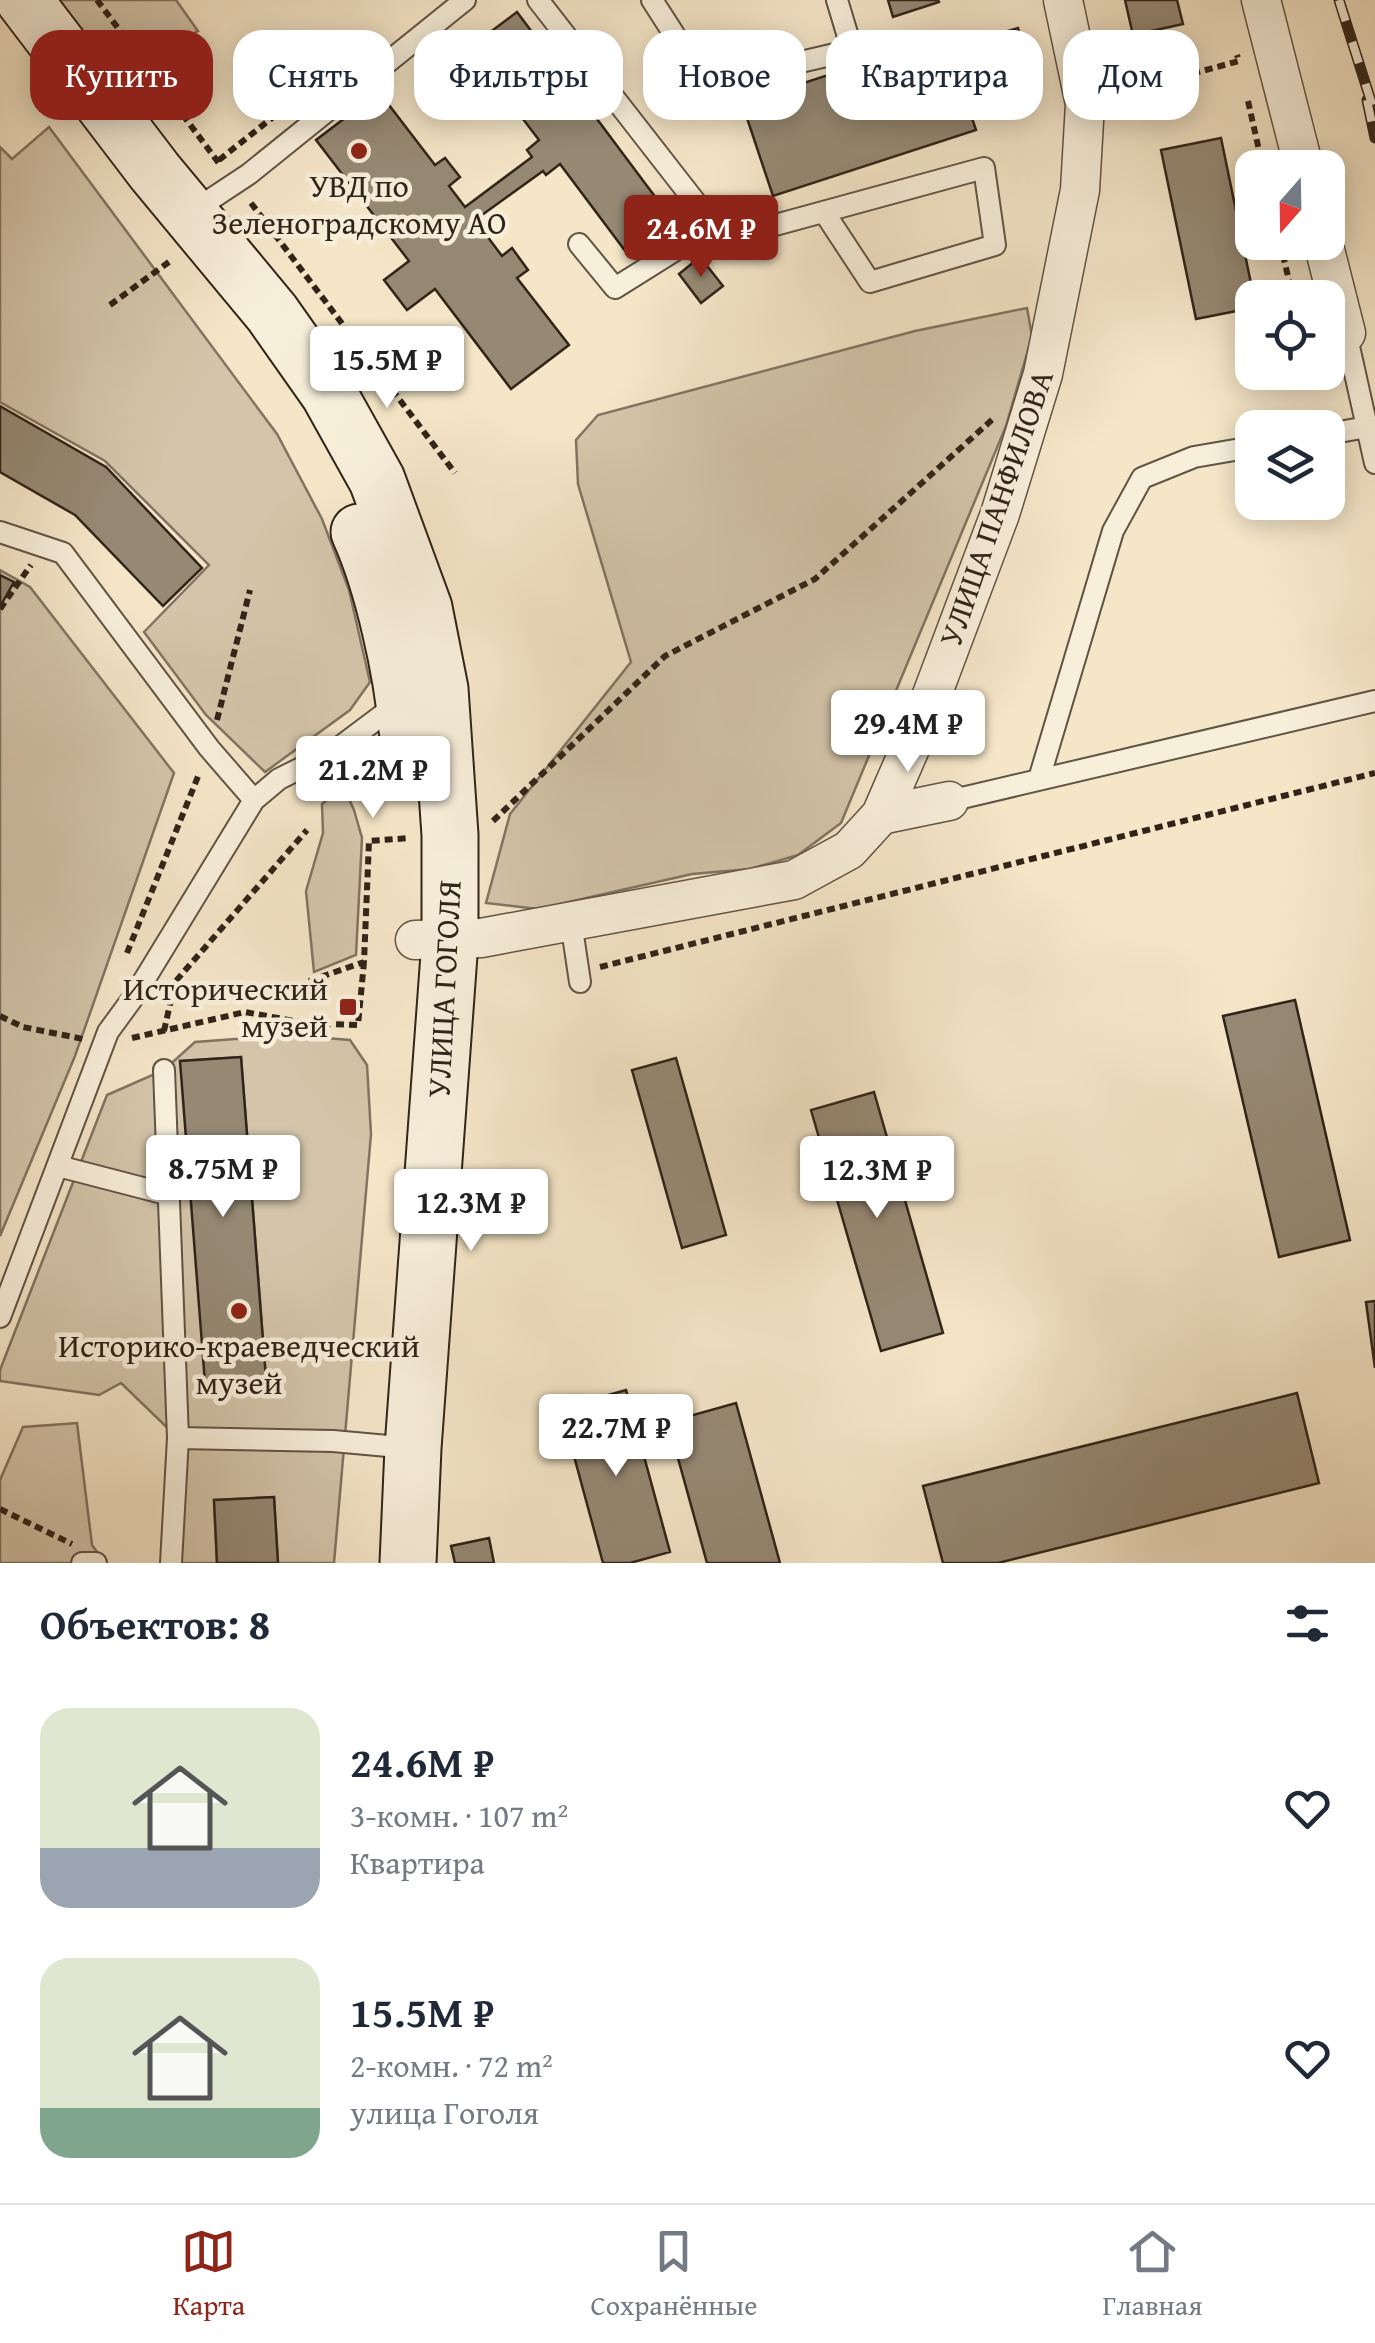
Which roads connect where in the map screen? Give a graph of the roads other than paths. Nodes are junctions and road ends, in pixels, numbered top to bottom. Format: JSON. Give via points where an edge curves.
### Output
{"nodes":[{"id":1,"x":24,"y":0,"type":"edge"},
{"id":2,"x":465,"y":0,"type":"edge"},
{"id":3,"x":538,"y":0,"type":"edge"},
{"id":4,"x":652,"y":0,"type":"edge"},
{"id":5,"x":837,"y":0,"type":"edge"},
{"id":6,"x":1062,"y":0,"type":"edge"},
{"id":7,"x":1261,"y":0,"type":"edge"},
{"id":8,"x":0,"y":26,"type":"edge"},
{"id":9,"x":1299,"y":150,"type":"edge"},
{"id":10,"x":824,"y":212,"type":"junction"},
{"id":11,"x":189,"y":214,"type":"junction"},
{"id":12,"x":714,"y":226,"type":"junction"},
{"id":13,"x":579,"y":244,"type":"dead end"},
{"id":14,"x":1328,"y":260,"type":"edge"},
{"id":15,"x":1346,"y":333,"type":"joint"},
{"id":16,"x":1367,"y":426,"type":"junction"},
{"id":17,"x":1345,"y":431,"type":"edge"},
{"id":18,"x":1235,"y":450,"type":"edge"},
{"id":19,"x":1375,"y":462,"type":"edge"},
{"id":20,"x":0,"y":532,"type":"edge"},
{"id":21,"x":422,"y":694,"type":"junction"},
{"id":22,"x":1375,"y":702,"type":"edge"},
{"id":23,"x":1040,"y":779,"type":"junction"},
{"id":24,"x":254,"y":800,"type":"junction"},
{"id":25,"x":949,"y":801,"type":"joint"},
{"id":26,"x":881,"y":815,"type":"junction"},
{"id":27,"x":571,"y":922,"type":"junction"},
{"id":28,"x":432,"y":940,"type":"junction"},
{"id":29,"x":579,"y":978,"type":"road end"},
{"id":30,"x":164,"y":1070,"type":"dead end"},
{"id":31,"x":58,"y":1166,"type":"junction"},
{"id":32,"x":170,"y":1195,"type":"junction"},
{"id":33,"x":0,"y":1318,"type":"edge"},
{"id":34,"x":178,"y":1438,"type":"junction"},
{"id":35,"x":396,"y":1447,"type":"junction"},
{"id":36,"x":78,"y":1554,"type":"edge"},
{"id":37,"x":96,"y":1563,"type":"edge"},
{"id":38,"x":171,"y":1563,"type":"edge"},
{"id":39,"x":370,"y":1563,"type":"edge"},
{"id":40,"x":408,"y":1563,"type":"edge"}],
"edges":[{"from":1,"to":11,"type":"street","name":"УЛИЦА ГОГОЛЯ"},
{"from":2,"to":11,"type":"lane","via":[[234,186]]},
{"from":3,"to":12,"type":"lane"},
{"from":4,"to":5,"type":"lane","via":[[706,84],[852,50]]},
{"from":6,"to":26,"type":"street","name":"УЛИЦА ПАНФИЛОВА","via":[[1085,104],[1081,172],[1043,374],[1000,514]]},
{"from":7,"to":9,"type":"street"},
{"from":8,"to":21,"type":"street","name":"УЛИЦА ГОГОЛЯ","via":[[294,403],[364,544]]},
{"from":10,"to":10,"type":"lane","via":[[984,168],[995,246],[870,282]]},
{"from":10,"to":12,"type":"lane","via":[[746,234]]},
{"from":11,"to":21,"type":"street","name":"УЛИЦА ГОГОЛЯ","via":[[284,329],[377,480],[424,608]]},
{"from":12,"to":13,"type":"lane","via":[[615,288]]},
{"from":14,"to":15,"type":"street"},
{"from":15,"to":16,"type":"lane"},
{"from":16,"to":17,"type":"lane"},
{"from":16,"to":19,"type":"lane"},
{"from":18,"to":23,"type":"lane","via":[[1194,457],[1142,478],[1113,531]]},
{"from":20,"to":24,"type":"lane","via":[[63,553]]},
{"from":21,"to":24,"type":"lane"},
{"from":21,"to":28,"type":"street","name":"УЛИЦА ГОГОЛЯ","via":[[450,835]]},
{"from":22,"to":23,"type":"lane"},
{"from":23,"to":25,"type":"lane"},
{"from":24,"to":31,"type":"lane","via":[[108,1032]]},
{"from":25,"to":26,"type":"street"},
{"from":26,"to":27,"type":"street","name":"УЛИЦА ПАНФИЛОВА","via":[[849,850],[794,880]]},
{"from":27,"to":28,"type":"street","name":"УЛИЦА ПАНФИЛОВА"},
{"from":27,"to":29,"type":"lane"},
{"from":28,"to":35,"type":"street","name":"УЛИЦА ГОГОЛЯ"},
{"from":30,"to":32,"type":"lane"},
{"from":31,"to":32,"type":"lane"},
{"from":31,"to":33,"type":"lane"},
{"from":32,"to":34,"type":"lane"},
{"from":34,"to":35,"type":"lane"},
{"from":34,"to":38,"type":"lane"},
{"from":35,"to":39,"type":"street"},
{"from":35,"to":40,"type":"street","name":"УЛИЦА ГОГОЛЯ"},
{"from":36,"to":37,"type":"lane"}]}
